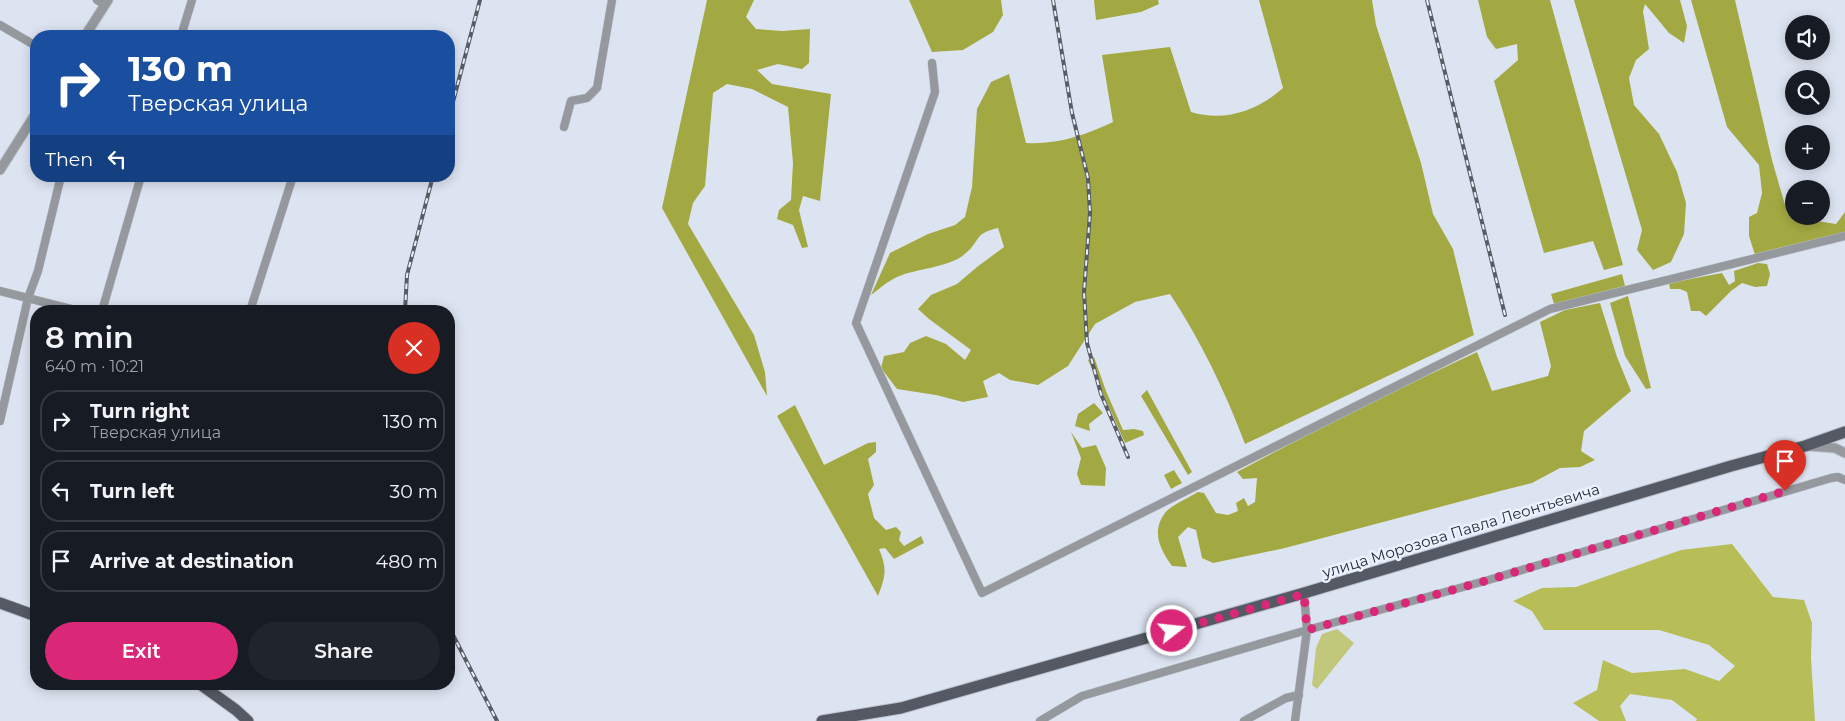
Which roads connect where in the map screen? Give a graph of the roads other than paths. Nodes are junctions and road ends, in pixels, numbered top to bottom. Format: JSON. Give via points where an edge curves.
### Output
{"nodes":[{"id":1,"x":192,"y":0,"type":"edge"},
{"id":2,"x":612,"y":0,"type":"edge"},
{"id":3,"x":104,"y":2,"type":"edge"},
{"id":4,"x":0,"y":25,"type":"edge"},
{"id":5,"x":88,"y":30,"type":"edge"},
{"id":6,"x":183,"y":30,"type":"edge"},
{"id":7,"x":30,"y":42,"type":"edge"},
{"id":8,"x":932,"y":63,"type":"dead end"},
{"id":9,"x":30,"y":122,"type":"edge"},
{"id":10,"x":564,"y":127,"type":"dead end"},
{"id":11,"x":0,"y":170,"type":"edge"},
{"id":12,"x":60,"y":182,"type":"edge"},
{"id":13,"x":139,"y":182,"type":"edge"},
{"id":14,"x":291,"y":182,"type":"edge"},
{"id":15,"x":1845,"y":236,"type":"edge"},
{"id":16,"x":0,"y":291,"type":"edge"},
{"id":17,"x":28,"y":298,"type":"junction"},
{"id":18,"x":55,"y":305,"type":"edge"},
{"id":19,"x":104,"y":305,"type":"edge"},
{"id":20,"x":252,"y":305,"type":"edge"},
{"id":21,"x":0,"y":421,"type":"edge"},
{"id":22,"x":1845,"y":424,"type":"edge"},
{"id":23,"x":1845,"y":432,"type":"edge"},
{"id":24,"x":1821,"y":441,"type":"junction"},
{"id":25,"x":1806,"y":446,"type":"junction"},
{"id":26,"x":1845,"y":453,"type":"edge"},
{"id":27,"x":1845,"y":480,"type":"edge"},
{"id":28,"x":1304,"y":594,"type":"junction"},
{"id":29,"x":0,"y":603,"type":"edge"},
{"id":30,"x":30,"y":614,"type":"edge"},
{"id":31,"x":1307,"y":630,"type":"junction"},
{"id":32,"x":208,"y":690,"type":"edge"},
{"id":33,"x":1299,"y":696,"type":"junction"},
{"id":34,"x":248,"y":721,"type":"edge"},
{"id":35,"x":822,"y":721,"type":"edge"},
{"id":36,"x":1040,"y":721,"type":"edge"},
{"id":37,"x":1244,"y":721,"type":"edge"},
{"id":38,"x":1295,"y":721,"type":"edge"}],
"edges":[{"from":1,"to":6,"type":"street"},
{"from":2,"to":10,"type":"street","via":[[597,88],[587,98],[571,101]]},
{"from":3,"to":5,"type":"street"},
{"from":4,"to":7,"type":"street"},
{"from":8,"to":15,"type":"street","via":[[935,92],[856,323],[982,593],[1550,309]]},
{"from":9,"to":11,"type":"street"},
{"from":12,"to":17,"type":"street","via":[[38,271]]},
{"from":13,"to":19,"type":"street"},
{"from":14,"to":20,"type":"street"},
{"from":16,"to":17,"type":"street"},
{"from":17,"to":18,"type":"street"},
{"from":17,"to":21,"type":"street"},
{"from":22,"to":24,"type":"street"},
{"from":23,"to":24,"type":"main road","name":"улица Морозова Павла Леонтьевича"},
{"from":24,"to":25,"type":"main road","name":"улица Морозова Павла Леонтьевича"},
{"from":25,"to":26,"type":"street","via":[[1835,448]]},
{"from":25,"to":28,"type":"main road","name":"улица Морозова Павла Леонтьевича"},
{"from":27,"to":31,"type":"street","via":[[1831,478],[1485,581]]},
{"from":28,"to":31,"type":"street"},
{"from":28,"to":35,"type":"main road","name":"улица Морозова Павла Леонтьевича","via":[[901,708]]},
{"from":29,"to":30,"type":"main road"},
{"from":31,"to":33,"type":"street"},
{"from":31,"to":36,"type":"street","via":[[1082,696]]},
{"from":32,"to":34,"type":"main road"},
{"from":33,"to":37,"type":"street","via":[[1286,698]]},
{"from":33,"to":38,"type":"street"}]}
